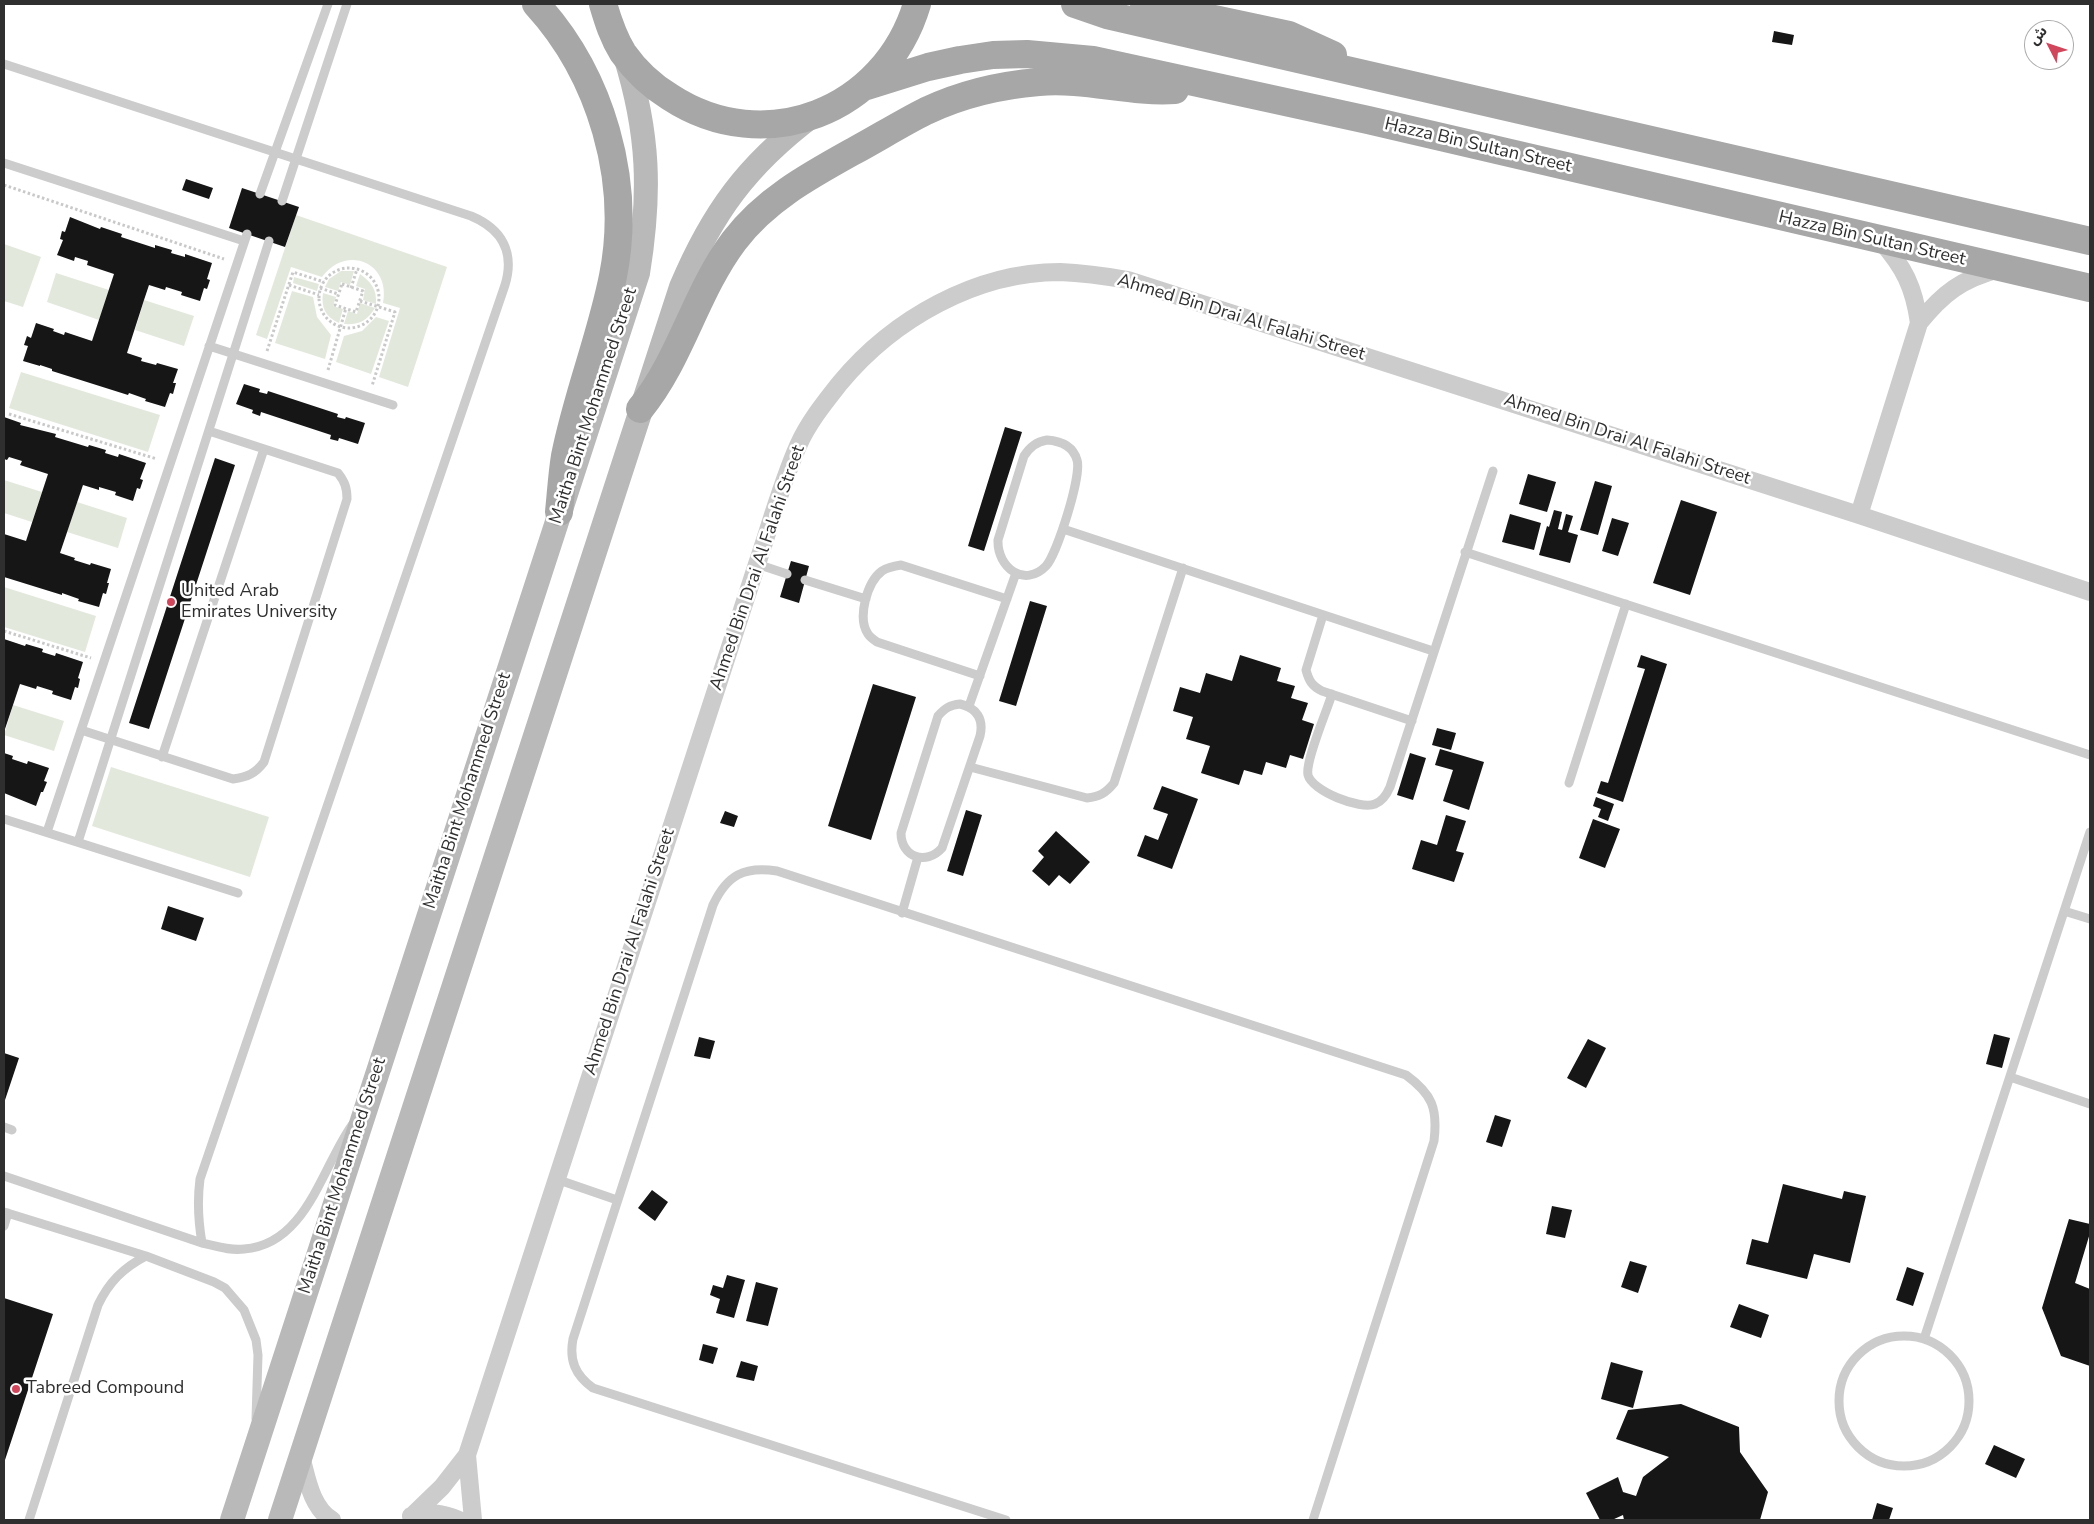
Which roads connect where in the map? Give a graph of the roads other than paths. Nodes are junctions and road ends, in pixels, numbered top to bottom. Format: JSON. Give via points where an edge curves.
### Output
{"nodes":[{"id":1,"x":328,"y":4,"type":"edge"},
{"id":2,"x":347,"y":4,"type":"edge"},
{"id":3,"x":536,"y":4,"type":"edge"},
{"id":4,"x":591,"y":4,"type":"edge"},
{"id":5,"x":603,"y":4,"type":"edge"},
{"id":6,"x":917,"y":4,"type":"edge"},
{"id":7,"x":1075,"y":4,"type":"edge"},
{"id":8,"x":1144,"y":4,"type":"edge"},
{"id":9,"x":619,"y":44,"type":"junction"},
{"id":10,"x":4,"y":64,"type":"edge"},
{"id":11,"x":1372,"y":76,"type":"junction"},
{"id":12,"x":1215,"y":87,"type":"junction"},
{"id":13,"x":864,"y":88,"type":"junction"},
{"id":14,"x":812,"y":116,"type":"junction"},
{"id":15,"x":274,"y":151,"type":"junction"},
{"id":16,"x":296,"y":158,"type":"junction"},
{"id":17,"x":4,"y":163,"type":"edge"},
{"id":18,"x":260,"y":194,"type":"dead end"},
{"id":19,"x":282,"y":201,"type":"dead end"},
{"id":20,"x":1880,"y":240,"type":"junction"},
{"id":21,"x":269,"y":241,"type":"dead end"},
{"id":22,"x":2090,"y":241,"type":"edge"},
{"id":23,"x":2000,"y":269,"type":"junction"},
{"id":24,"x":2090,"y":288,"type":"edge"},
{"id":25,"x":1919,"y":323,"type":"junction"},
{"id":26,"x":209,"y":346,"type":"junction"},
{"id":27,"x":233,"y":353,"type":"junction"},
{"id":28,"x":393,"y":406,"type":"dead end"},
{"id":29,"x":640,"y":410,"type":"junction"},
{"id":30,"x":209,"y":431,"type":"junction"},
{"id":31,"x":264,"y":449,"type":"junction"},
{"id":32,"x":1493,"y":471,"type":"dead end"},
{"id":33,"x":559,"y":512,"type":"junction"},
{"id":34,"x":1859,"y":515,"type":"junction"},
{"id":35,"x":1063,"y":529,"type":"junction"},
{"id":36,"x":1465,"y":552,"type":"junction"},
{"id":37,"x":757,"y":564,"type":"junction"},
{"id":38,"x":1183,"y":568,"type":"junction"},
{"id":39,"x":1016,"y":573,"type":"junction"},
{"id":40,"x":787,"y":574,"type":"dead end"},
{"id":41,"x":805,"y":580,"type":"dead end"},
{"id":42,"x":2090,"y":592,"type":"edge"},
{"id":43,"x":1007,"y":598,"type":"junction"},
{"id":44,"x":866,"y":599,"type":"junction"},
{"id":45,"x":1626,"y":604,"type":"junction"},
{"id":46,"x":1323,"y":615,"type":"junction"},
{"id":47,"x":1433,"y":651,"type":"junction"},
{"id":48,"x":980,"y":676,"type":"junction"},
{"id":49,"x":1332,"y":694,"type":"junction"},
{"id":50,"x":969,"y":706,"type":"junction"},
{"id":51,"x":1412,"y":721,"type":"junction"},
{"id":52,"x":81,"y":730,"type":"junction"},
{"id":53,"x":110,"y":740,"type":"junction"},
{"id":54,"x":2090,"y":755,"type":"edge"},
{"id":55,"x":162,"y":757,"type":"junction"},
{"id":56,"x":970,"y":767,"type":"junction"},
{"id":57,"x":1569,"y":784,"type":"dead end"},
{"id":58,"x":4,"y":819,"type":"edge"},
{"id":59,"x":47,"y":832,"type":"junction"},
{"id":60,"x":2090,"y":832,"type":"edge"},
{"id":61,"x":78,"y":842,"type":"junction"},
{"id":62,"x":918,"y":857,"type":"junction"},
{"id":63,"x":238,"y":893,"type":"dead end"},
{"id":64,"x":2064,"y":911,"type":"junction"},
{"id":65,"x":902,"y":913,"type":"junction"},
{"id":66,"x":2090,"y":919,"type":"edge"},
{"id":67,"x":2010,"y":1077,"type":"junction"},
{"id":68,"x":367,"y":1101,"type":"junction"},
{"id":69,"x":2090,"y":1104,"type":"edge"},
{"id":70,"x":4,"y":1176,"type":"edge"},
{"id":71,"x":556,"y":1179,"type":"junction"},
{"id":72,"x":617,"y":1200,"type":"junction"},
{"id":73,"x":6,"y":1212,"type":"edge"},
{"id":74,"x":4,"y":1226,"type":"edge"},
{"id":75,"x":202,"y":1242,"type":"junction"},
{"id":76,"x":146,"y":1256,"type":"junction"},
{"id":77,"x":1924,"y":1338,"type":"junction"},
{"id":78,"x":255,"y":1446,"type":"junction"},
{"id":79,"x":467,"y":1455,"type":"junction"},
{"id":80,"x":301,"y":1456,"type":"junction"},
{"id":81,"x":408,"y":1518,"type":"edge"},
{"id":82,"x":30,"y":1520,"type":"edge"},
{"id":83,"x":232,"y":1520,"type":"edge"},
{"id":84,"x":280,"y":1520,"type":"edge"},
{"id":85,"x":332,"y":1520,"type":"edge"},
{"id":86,"x":459,"y":1520,"type":"edge"},
{"id":87,"x":473,"y":1520,"type":"edge"},
{"id":88,"x":1006,"y":1520,"type":"edge"},
{"id":89,"x":1313,"y":1520,"type":"edge"}],
"edges":[{"from":1,"to":15,"type":"lane"},
{"from":2,"to":16,"type":"lane"},
{"from":3,"to":33,"type":"main road","via":[[552,21],[584,73],[611,146],[618,205],[614,274],[567,450]]},
{"from":4,"to":9,"type":"main road"},
{"from":5,"to":9,"type":"main road"},
{"from":6,"to":13,"type":"main road","via":[[910,26],[891,59]]},
{"from":7,"to":11,"type":"main road","via":[[1107,15]]},
{"from":8,"to":11,"type":"main road","via":[[1289,35]]},
{"from":9,"to":14,"type":"main road","via":[[653,86],[688,109],[728,122],[770,124]]},
{"from":9,"to":33,"type":"main road","name":"Maitha Bint Mohammed Street","via":[[641,116],[645,147],[647,179],[642,243],[638,273]]},
{"from":10,"to":15,"type":"lane"},
{"from":11,"to":22,"type":"main road"},
{"from":12,"to":13,"type":"main road","name":"Hazza Bin Sultan Street","via":[[1093,60],[1027,54],[960,60]]},
{"from":12,"to":20,"type":"main road","name":"Hazza Bin Sultan Street"},
{"from":12,"to":29,"type":"main road","via":[[1166,91],[1080,82],[1041,82],[1001,87],[963,96],[926,111],[806,177],[756,217],[734,241],[716,268],[672,363]]},
{"from":13,"to":14,"type":"main road"},
{"from":14,"to":29,"type":"main road","via":[[754,167],[708,229],[681,287]]},
{"from":15,"to":16,"type":"lane"},
{"from":15,"to":18,"type":"lane"},
{"from":16,"to":19,"type":"lane"},
{"from":16,"to":75,"type":"lane","via":[[483,220],[501,237],[509,260],[509,273],[200,1179],[197,1200]]},
{"from":17,"to":26,"type":"lane","via":[[245,237]]},
{"from":20,"to":23,"type":"main road","name":"Hazza Bin Sultan Street"},
{"from":20,"to":25,"type":"street","via":[[1908,278],[1916,300]]},
{"from":21,"to":27,"type":"lane"},
{"from":23,"to":24,"type":"main road","name":"Hazza Bin Sultan Street"},
{"from":23,"to":25,"type":"street","via":[[1976,275],[1954,287]]},
{"from":25,"to":34,"type":"street"},
{"from":26,"to":27,"type":"lane"},
{"from":26,"to":52,"type":"lane"},
{"from":27,"to":28,"type":"lane"},
{"from":27,"to":30,"type":"lane"},
{"from":29,"to":80,"type":"main road"},
{"from":30,"to":31,"type":"lane"},
{"from":30,"to":53,"type":"lane"},
{"from":31,"to":55,"type":"lane"},
{"from":31,"to":55,"type":"lane","via":[[338,473],[347,489],[347,499],[266,756],[256,772],[245,778],[233,779]]},
{"from":32,"to":36,"type":"lane"},
{"from":33,"to":68,"type":"main road","name":"Maitha Bint Mohammed Street"},
{"from":34,"to":37,"type":"street","name":"Ahmed Bin Drai Al Falahi Street","via":[[1128,280],[1059,272],[1024,275],[957,295],[926,310],[887,337],[852,369],[822,405],[798,445]]},
{"from":34,"to":42,"type":"street","name":"Ahmed Bin Drai Al Falahi Street"},
{"from":35,"to":38,"type":"lane"},
{"from":35,"to":39,"type":"lane","via":[[1045,568],[1026,575]]},
{"from":35,"to":39,"type":"lane","via":[[1078,461],[1066,445],[1057,441],[1038,442],[1024,456],[998,540],[1001,560]]},
{"from":36,"to":45,"type":"lane"},
{"from":36,"to":47,"type":"lane"},
{"from":37,"to":40,"type":"lane"},
{"from":37,"to":71,"type":"street","name":"Ahmed Bin Drai Al Falahi Street"},
{"from":38,"to":46,"type":"lane"},
{"from":38,"to":56,"type":"lane","via":[[1114,783],[1109,789],[1102,795],[1086,798]]},
{"from":39,"to":43,"type":"lane"},
{"from":41,"to":44,"type":"lane"},
{"from":43,"to":44,"type":"lane","via":[[901,565],[881,572]]},
{"from":43,"to":48,"type":"lane"},
{"from":44,"to":48,"type":"lane","via":[[863,624],[877,642]]},
{"from":45,"to":54,"type":"lane"},
{"from":45,"to":57,"type":"lane"},
{"from":46,"to":47,"type":"lane"},
{"from":46,"to":49,"type":"lane","via":[[1306,670],[1314,687]]},
{"from":47,"to":51,"type":"lane"},
{"from":48,"to":50,"type":"lane"},
{"from":49,"to":51,"type":"lane"},
{"from":49,"to":51,"type":"lane","via":[[1310,761],[1308,777],[1318,789],[1359,804],[1375,804],[1387,794]]},
{"from":50,"to":56,"type":"lane","via":[[976,711],[982,728]]},
{"from":50,"to":62,"type":"lane","via":[[951,705],[938,716],[901,833],[904,847]]},
{"from":52,"to":53,"type":"lane"},
{"from":52,"to":59,"type":"lane"},
{"from":53,"to":55,"type":"lane"},
{"from":53,"to":61,"type":"lane"},
{"from":56,"to":62,"type":"lane","via":[[942,848],[930,857]]},
{"from":58,"to":59,"type":"lane"},
{"from":59,"to":61,"type":"lane"},
{"from":60,"to":64,"type":"lane"},
{"from":61,"to":63,"type":"lane"},
{"from":62,"to":65,"type":"lane"},
{"from":64,"to":66,"type":"lane"},
{"from":64,"to":67,"type":"lane"},
{"from":65,"to":72,"type":"lane","via":[[777,871],[745,871],[720,890]]},
{"from":65,"to":89,"type":"lane","via":[[1406,1074],[1421,1086],[1432,1102],[1436,1122],[1434,1141]]},
{"from":67,"to":69,"type":"lane"},
{"from":67,"to":77,"type":"lane"},
{"from":68,"to":75,"type":"lane","via":[[334,1152],[306,1209],[290,1228],[269,1242],[244,1250]]},
{"from":68,"to":78,"type":"main road","name":"Maitha Bint Mohammed Street"},
{"from":70,"to":75,"type":"lane"},
{"from":71,"to":72,"type":"lane"},
{"from":71,"to":79,"type":"street","name":"Ahmed Bin Drai Al Falahi Street"},
{"from":72,"to":88,"type":"lane","via":[[571,1350],[572,1362],[584,1381],[593,1388]]},
{"from":73,"to":74,"type":"lane"},
{"from":73,"to":76,"type":"lane"},
{"from":76,"to":78,"type":"lane","via":[[214,1282],[235,1298],[244,1310],[254,1332],[258,1355]]},
{"from":76,"to":82,"type":"lane","via":[[118,1274],[98,1305]]},
{"from":77,"to":77,"type":"lane","via":[[1890,1337],[1874,1343],[1849,1366],[1842,1381],[1840,1415],[1846,1431],[1869,1456],[1884,1463],[1901,1466],[1934,1458],[1959,1436],[1966,1420],[1968,1387],[1962,1371],[1952,1357]]},
{"from":78,"to":83,"type":"main road","name":"Maitha Bint Mohammed Street"},
{"from":79,"to":81,"type":"street","name":"Ahmed Bin Drai Al Falahi Street","via":[[442,1487]]},
{"from":79,"to":87,"type":"street","name":"Ahmed Bin Drai Al Falahi Street"},
{"from":80,"to":84,"type":"main road"},
{"from":80,"to":85,"type":"street","via":[[318,1506]]},
{"from":81,"to":86,"type":"street","via":[[430,1512]]}]}
